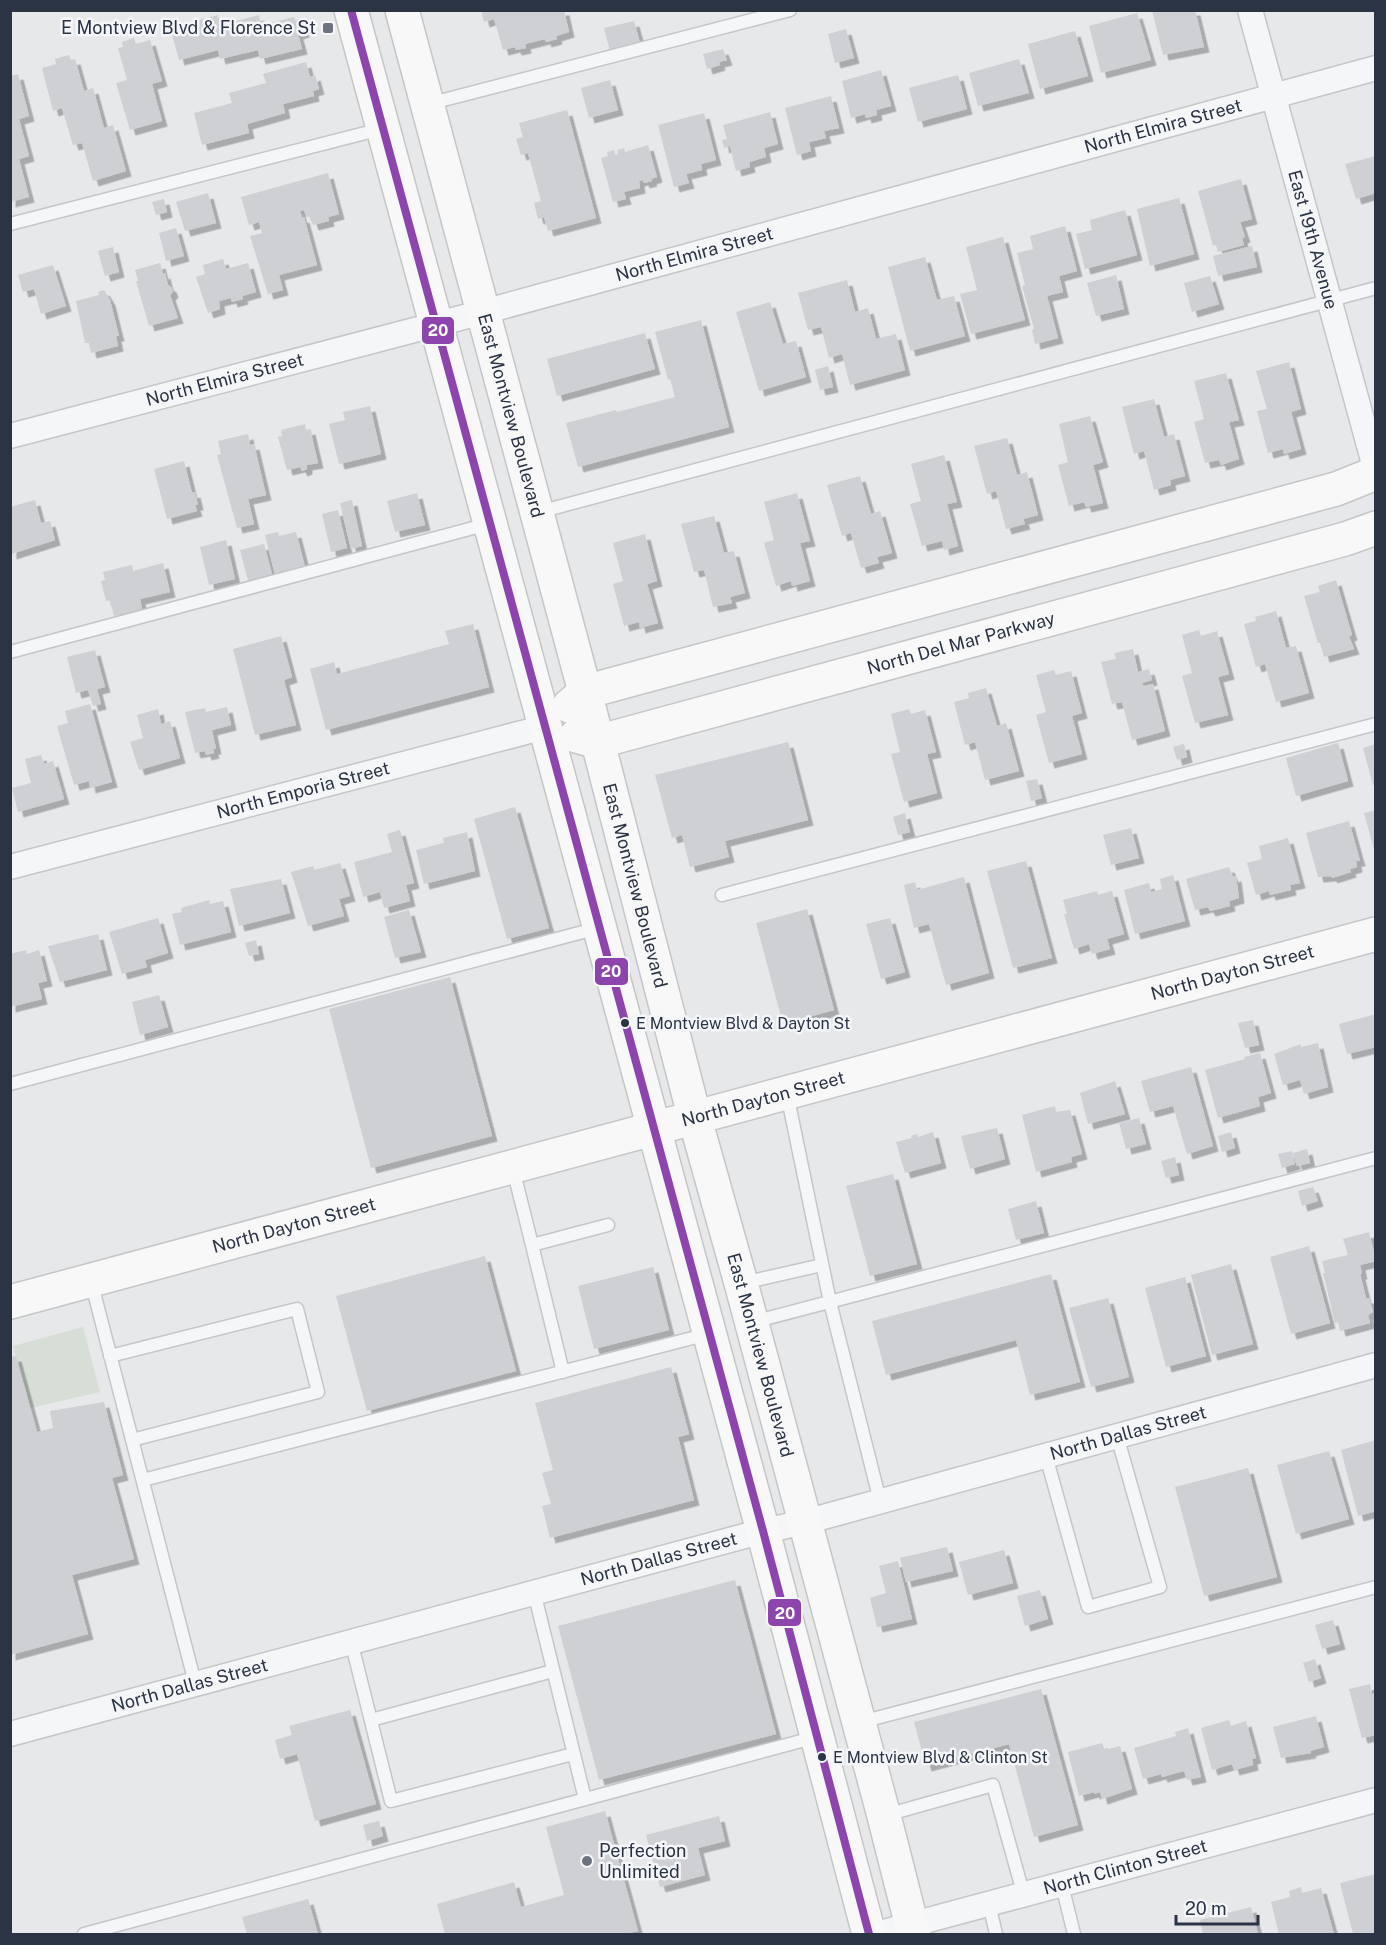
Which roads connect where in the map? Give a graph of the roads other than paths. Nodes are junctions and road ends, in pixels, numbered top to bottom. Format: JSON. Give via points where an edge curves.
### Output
{"nodes":[{"id":1,"x":351,"y":10,"type":"edge"},
{"id":2,"x":402,"y":10,"type":"edge"},
{"id":3,"x":790,"y":10,"type":"edge"},
{"id":4,"x":1250,"y":10,"type":"edge"},
{"id":5,"x":1376,"y":68,"type":"edge"},
{"id":6,"x":1274,"y":95,"type":"junction"},
{"id":7,"x":427,"y":104,"type":"junction"},
{"id":8,"x":382,"y":129,"type":"junction"},
{"id":9,"x":10,"y":224,"type":"edge"},
{"id":10,"x":1376,"y":288,"type":"edge"},
{"id":11,"x":1329,"y":300,"type":"junction"},
{"id":12,"x":483,"y":312,"type":"junction"},
{"id":13,"x":435,"y":324,"type":"junction"},
{"id":14,"x":10,"y":436,"type":"edge"},
{"id":15,"x":1376,"y":472,"type":"edge"},
{"id":16,"x":536,"y":513,"type":"junction"},
{"id":17,"x":490,"y":524,"type":"junction"},
{"id":18,"x":1376,"y":528,"type":"edge"},
{"id":19,"x":10,"y":652,"type":"edge"},
{"id":20,"x":585,"y":692,"type":"junction"},
{"id":21,"x":1376,"y":724,"type":"edge"},
{"id":22,"x":545,"y":727,"type":"junction"},
{"id":23,"x":597,"y":742,"type":"junction"},
{"id":24,"x":10,"y":867,"type":"edge"},
{"id":25,"x":722,"y":895,"type":"dead end"},
{"id":26,"x":599,"y":928,"type":"junction"},
{"id":27,"x":1376,"y":934,"type":"edge"},
{"id":28,"x":10,"y":1084,"type":"edge"},
{"id":29,"x":787,"y":1094,"type":"junction"},
{"id":30,"x":695,"y":1119,"type":"junction"},
{"id":31,"x":654,"y":1130,"type":"junction"},
{"id":32,"x":1376,"y":1158,"type":"edge"},
{"id":33,"x":513,"y":1168,"type":"junction"},
{"id":34,"x":608,"y":1225,"type":"dead end"},
{"id":35,"x":532,"y":1245,"type":"junction"},
{"id":36,"x":822,"y":1265,"type":"junction"},
{"id":37,"x":91,"y":1281,"type":"junction"},
{"id":38,"x":741,"y":1283,"type":"junction"},
{"id":39,"x":10,"y":1302,"type":"edge"},
{"id":40,"x":830,"y":1302,"type":"junction"},
{"id":41,"x":752,"y":1322,"type":"junction"},
{"id":42,"x":709,"y":1334,"type":"junction"},
{"id":43,"x":110,"y":1356,"type":"junction"},
{"id":44,"x":1376,"y":1365,"type":"edge"},
{"id":45,"x":562,"y":1372,"type":"junction"},
{"id":46,"x":1117,"y":1436,"type":"junction"},
{"id":47,"x":132,"y":1440,"type":"junction"},
{"id":48,"x":1046,"y":1456,"type":"junction"},
{"id":49,"x":143,"y":1480,"type":"junction"},
{"id":50,"x":880,"y":1501,"type":"junction"},
{"id":51,"x":805,"y":1522,"type":"junction"},
{"id":52,"x":763,"y":1531,"type":"junction"},
{"id":53,"x":1376,"y":1587,"type":"edge"},
{"id":54,"x":534,"y":1592,"type":"junction"},
{"id":55,"x":351,"y":1641,"type":"junction"},
{"id":56,"x":553,"y":1671,"type":"junction"},
{"id":57,"x":195,"y":1683,"type":"junction"},
{"id":58,"x":371,"y":1720,"type":"junction"},
{"id":59,"x":857,"y":1723,"type":"junction"},
{"id":60,"x":10,"y":1734,"type":"edge"},
{"id":61,"x":817,"y":1737,"type":"junction"},
{"id":62,"x":573,"y":1754,"type":"junction"},
{"id":63,"x":585,"y":1799,"type":"junction"},
{"id":64,"x":1376,"y":1800,"type":"edge"},
{"id":65,"x":884,"y":1816,"type":"junction"},
{"id":66,"x":1062,"y":1885,"type":"junction"},
{"id":67,"x":1024,"y":1896,"type":"junction"},
{"id":68,"x":988,"y":1904,"type":"junction"},
{"id":69,"x":912,"y":1930,"type":"edge"},
{"id":70,"x":84,"y":1935,"type":"edge"},
{"id":71,"x":869,"y":1935,"type":"edge"},
{"id":72,"x":876,"y":1935,"type":"edge"},
{"id":73,"x":996,"y":1935,"type":"edge"},
{"id":74,"x":1074,"y":1935,"type":"edge"}],
"edges":[{"from":1,"to":8,"type":"main road"},
{"from":2,"to":7,"type":"main road","name":"East Montview Boulevard"},
{"from":3,"to":7,"type":"lane"},
{"from":4,"to":6,"type":"street","name":"East 19th Avenue"},
{"from":5,"to":6,"type":"street","name":"North Elmira Street"},
{"from":6,"to":11,"type":"street","name":"East 19th Avenue"},
{"from":6,"to":12,"type":"street","name":"North Elmira Street"},
{"from":7,"to":12,"type":"main road","name":"East Montview Boulevard"},
{"from":8,"to":9,"type":"lane"},
{"from":8,"to":13,"type":"main road"},
{"from":10,"to":11,"type":"lane"},
{"from":11,"to":15,"type":"street","name":"East 19th Avenue"},
{"from":11,"to":16,"type":"lane"},
{"from":12,"to":13,"type":"street","name":"North Elmira Street"},
{"from":12,"to":16,"type":"main road","name":"East Montview Boulevard"},
{"from":13,"to":14,"type":"street","name":"North Elmira Street"},
{"from":13,"to":17,"type":"main road"},
{"from":15,"to":20,"type":"main road","via":[[1336,489]]},
{"from":16,"to":20,"type":"main road","name":"East Montview Boulevard"},
{"from":17,"to":19,"type":"lane"},
{"from":17,"to":22,"type":"main road"},
{"from":18,"to":23,"type":"main road","name":"North Del Mar Parkway"},
{"from":20,"to":22,"type":"main road","name":"North Emporia Street"},
{"from":20,"to":23,"type":"main road","name":"East Montview Boulevard"},
{"from":21,"to":25,"type":"lane"},
{"from":22,"to":23,"type":"main road"},
{"from":22,"to":24,"type":"street","name":"North Emporia Street"},
{"from":22,"to":26,"type":"main road"},
{"from":23,"to":30,"type":"main road","name":"East Montview Boulevard"},
{"from":26,"to":28,"type":"lane"},
{"from":26,"to":31,"type":"main road"},
{"from":27,"to":29,"type":"main road","name":"North Dayton Street"},
{"from":29,"to":30,"type":"main road","name":"North Dayton Street"},
{"from":29,"to":36,"type":"lane"},
{"from":30,"to":31,"type":"main road","name":"North Dayton Street"},
{"from":30,"to":38,"type":"main road","name":"East Montview Boulevard"},
{"from":31,"to":33,"type":"main road","name":"North Dayton Street"},
{"from":31,"to":42,"type":"main road"},
{"from":32,"to":40,"type":"lane"},
{"from":33,"to":35,"type":"lane"},
{"from":33,"to":37,"type":"main road","name":"North Dayton Street"},
{"from":34,"to":35,"type":"lane"},
{"from":35,"to":45,"type":"lane"},
{"from":36,"to":38,"type":"lane"},
{"from":36,"to":40,"type":"lane"},
{"from":37,"to":39,"type":"main road","name":"North Dayton Street"},
{"from":37,"to":43,"type":"lane"},
{"from":38,"to":41,"type":"main road","name":"East Montview Boulevard"},
{"from":40,"to":41,"type":"lane"},
{"from":40,"to":50,"type":"lane"},
{"from":41,"to":51,"type":"main road","name":"East Montview Boulevard"},
{"from":42,"to":45,"type":"lane"},
{"from":42,"to":52,"type":"main road"},
{"from":43,"to":47,"type":"lane"},
{"from":43,"to":47,"type":"lane","via":[[297,1309],[318,1392]]},
{"from":44,"to":46,"type":"street","name":"North Dallas Street"},
{"from":45,"to":49,"type":"lane"},
{"from":46,"to":48,"type":"street","name":"North Dallas Street"},
{"from":46,"to":48,"type":"lane","via":[[1160,1587],[1088,1607]]},
{"from":47,"to":49,"type":"lane"},
{"from":48,"to":50,"type":"street","name":"North Dallas Street"},
{"from":49,"to":57,"type":"lane"},
{"from":50,"to":51,"type":"street","name":"North Dallas Street"},
{"from":51,"to":52,"type":"street","name":"North Dallas Street"},
{"from":51,"to":59,"type":"main road","name":"East Montview Boulevard"},
{"from":52,"to":54,"type":"street","name":"North Dallas Street"},
{"from":52,"to":61,"type":"main road"},
{"from":53,"to":59,"type":"lane"},
{"from":54,"to":55,"type":"street","name":"North Dallas Street"},
{"from":54,"to":56,"type":"lane"},
{"from":55,"to":57,"type":"street","name":"North Dallas Street"},
{"from":55,"to":58,"type":"lane"},
{"from":56,"to":58,"type":"lane"},
{"from":56,"to":62,"type":"lane"},
{"from":57,"to":60,"type":"street","name":"North Dallas Street"},
{"from":58,"to":62,"type":"lane","via":[[391,1801]]},
{"from":59,"to":65,"type":"main road","name":"East Montview Boulevard"},
{"from":61,"to":63,"type":"lane"},
{"from":61,"to":71,"type":"main road"},
{"from":62,"to":63,"type":"lane"},
{"from":63,"to":70,"type":"lane"},
{"from":64,"to":66,"type":"street","name":"North Clinton Street"},
{"from":65,"to":67,"type":"lane","via":[[993,1785]]},
{"from":65,"to":69,"type":"main road","name":"East Montview Boulevard"},
{"from":66,"to":67,"type":"street","name":"North Clinton Street"},
{"from":66,"to":74,"type":"lane"},
{"from":67,"to":68,"type":"street","name":"North Clinton Street"},
{"from":68,"to":69,"type":"street","name":"North Clinton Street"},
{"from":68,"to":73,"type":"lane"},
{"from":69,"to":72,"type":"street","name":"North Clinton Street"}]}
